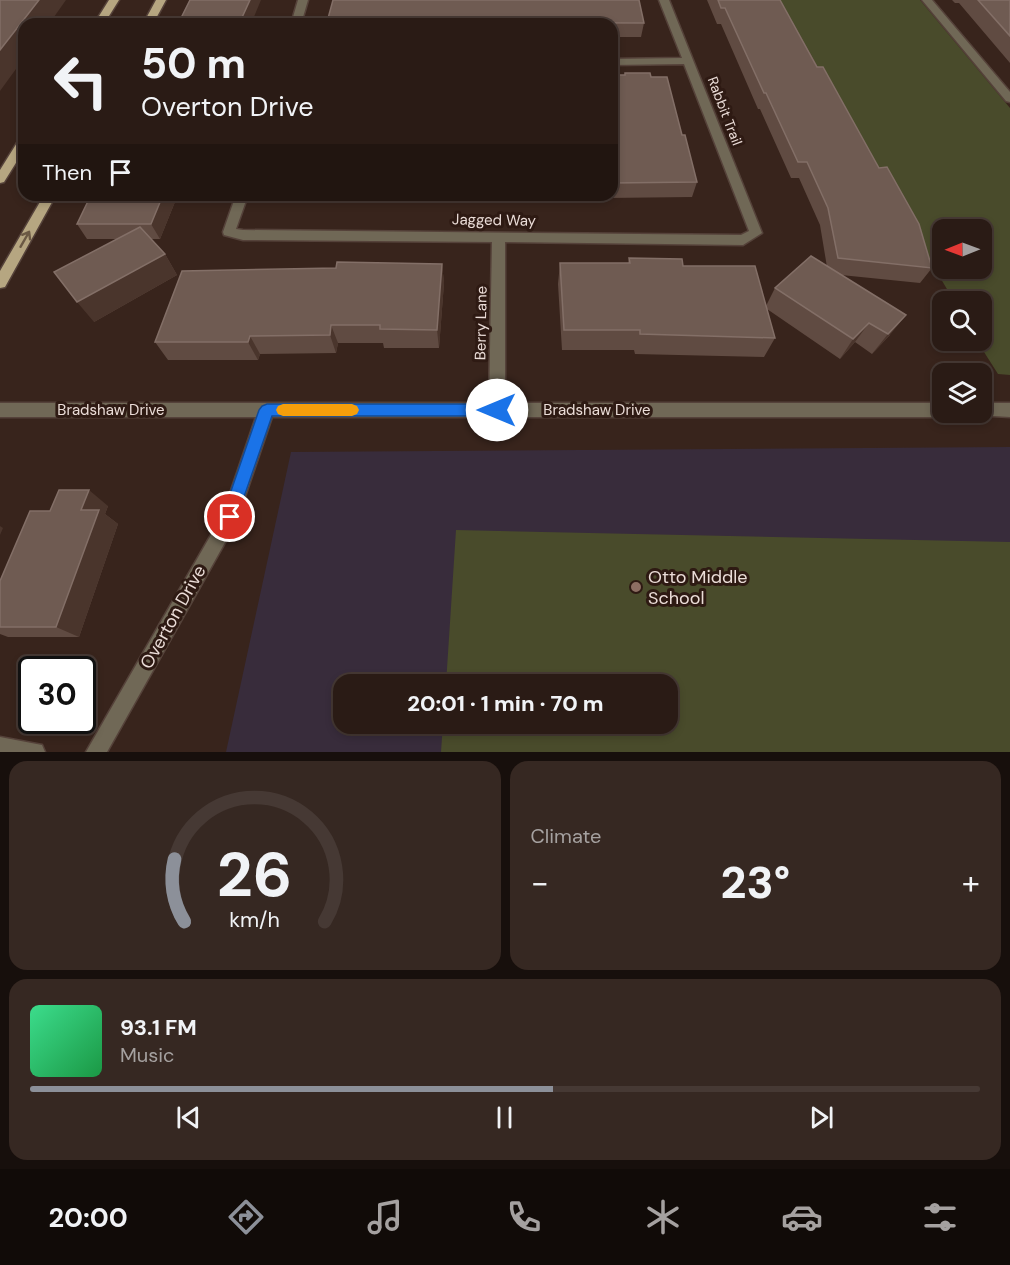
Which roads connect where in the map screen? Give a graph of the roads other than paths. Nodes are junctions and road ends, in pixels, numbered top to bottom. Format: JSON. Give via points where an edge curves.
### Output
{"nodes":[{"id":1,"x":114,"y":0,"type":"edge"},
{"id":2,"x":161,"y":0,"type":"edge"},
{"id":3,"x":303,"y":0,"type":"edge"},
{"id":4,"x":664,"y":0,"type":"edge"},
{"id":5,"x":927,"y":0,"type":"edge"},
{"id":6,"x":103,"y":18,"type":"edge"},
{"id":7,"x":151,"y":18,"type":"edge"},
{"id":8,"x":298,"y":18,"type":"edge"},
{"id":9,"x":618,"y":62,"type":"edge"},
{"id":10,"x":689,"y":62,"type":"junction"},
{"id":11,"x":1010,"y":99,"type":"edge"},
{"id":12,"x":18,"y":150,"type":"edge"},
{"id":13,"x":0,"y":179,"type":"edge"},
{"id":14,"x":47,"y":201,"type":"edge"},
{"id":15,"x":240,"y":201,"type":"edge"},
{"id":16,"x":756,"y":233,"type":"joint"},
{"id":17,"x":499,"y":237,"type":"junction"},
{"id":18,"x":0,"y":283,"type":"edge"},
{"id":19,"x":0,"y":410,"type":"edge"},
{"id":20,"x":267,"y":410,"type":"junction"},
{"id":21,"x":497,"y":410,"type":"junction"},
{"id":22,"x":932,"y":410,"type":"edge"},
{"id":23,"x":992,"y":410,"type":"edge"},
{"id":24,"x":1010,"y":410,"type":"edge"},
{"id":25,"x":0,"y":747,"type":"edge"},
{"id":26,"x":35,"y":752,"type":"edge"},
{"id":27,"x":96,"y":752,"type":"edge"}],
"edges":[{"from":1,"to":6,"type":"main road"},
{"from":2,"to":7,"type":"main road"},
{"from":3,"to":8,"type":"street"},
{"from":4,"to":10,"type":"street","name":"Rabbit Trail"},
{"from":5,"to":11,"type":"street"},
{"from":9,"to":10,"type":"street"},
{"from":10,"to":16,"type":"street","name":"Rabbit Trail"},
{"from":12,"to":13,"type":"main road"},
{"from":18,"to":14,"type":"main road","one_way":true},
{"from":15,"to":17,"type":"street","name":"Jagged Way","via":[[230,232],[243,235]]},
{"from":16,"to":17,"type":"street","name":"Jagged Way","via":[[743,240]]},
{"from":17,"to":21,"type":"street","name":"Berry Lane"},
{"from":19,"to":20,"type":"street","name":"Bradshaw Drive"},
{"from":20,"to":21,"type":"street","name":"Bradshaw Drive"},
{"from":20,"to":27,"type":"street","name":"Overton Drive","via":[[230,517]]},
{"from":21,"to":22,"type":"street","name":"Bradshaw Drive"},
{"from":23,"to":24,"type":"street"},
{"from":25,"to":26,"type":"street"}]}
